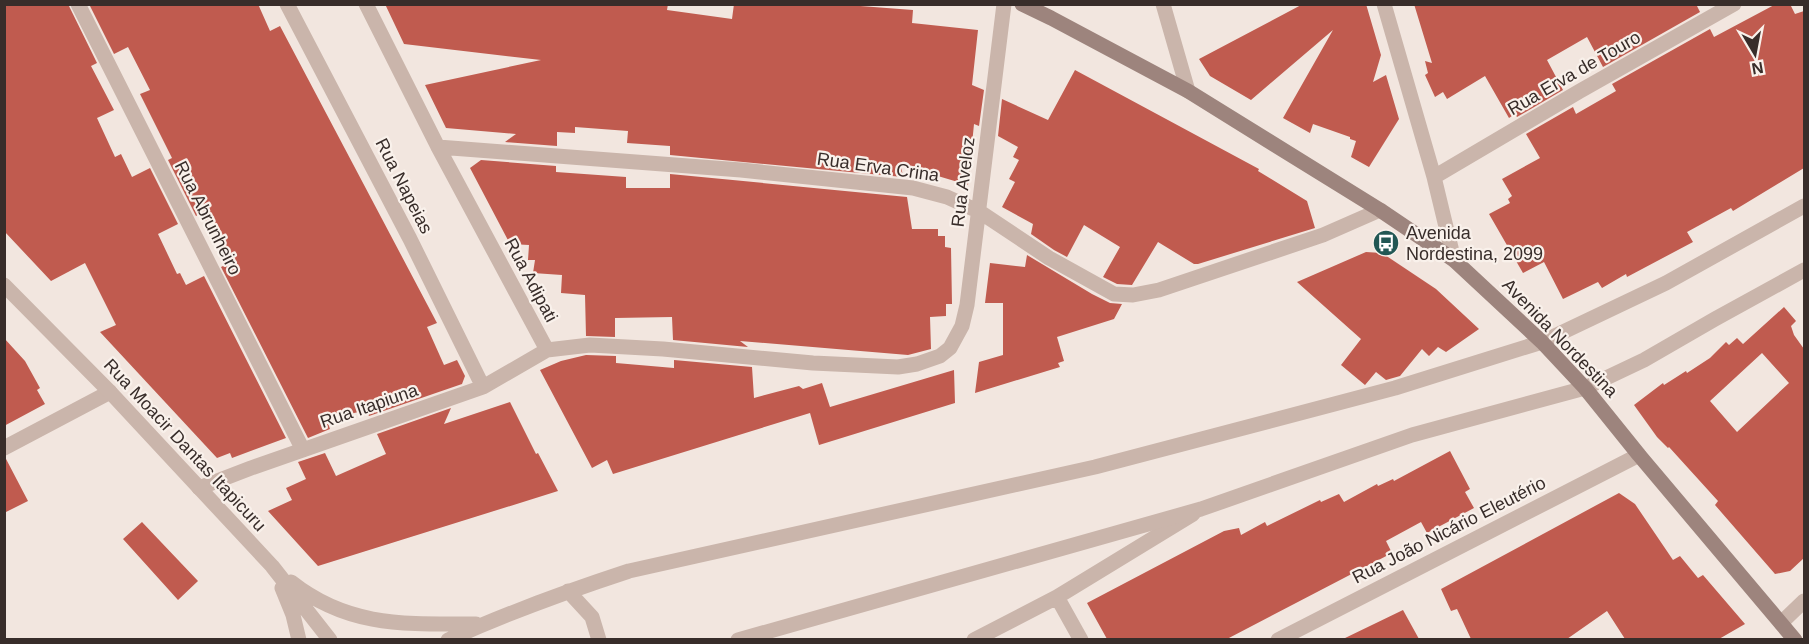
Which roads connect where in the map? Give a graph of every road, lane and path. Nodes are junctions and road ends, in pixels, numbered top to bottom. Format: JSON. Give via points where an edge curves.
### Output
{"nodes":[{"id":1,"x":78,"y":4,"type":"edge"},
{"id":2,"x":287,"y":4,"type":"edge"},
{"id":3,"x":366,"y":4,"type":"edge"},
{"id":4,"x":1004,"y":4,"type":"edge"},
{"id":5,"x":1022,"y":4,"type":"edge"},
{"id":6,"x":1163,"y":4,"type":"edge"},
{"id":7,"x":1384,"y":4,"type":"edge"},
{"id":8,"x":1734,"y":4,"type":"edge"},
{"id":9,"x":1188,"y":91,"type":"junction"},
{"id":10,"x":438,"y":147,"type":"junction"},
{"id":11,"x":1434,"y":177,"type":"junction"},
{"id":12,"x":1804,"y":206,"type":"edge"},
{"id":13,"x":1380,"y":210,"type":"junction"},
{"id":14,"x":980,"y":212,"type":"junction"},
{"id":15,"x":1454,"y":260,"type":"junction"},
{"id":16,"x":1804,"y":270,"type":"edge"},
{"id":17,"x":4,"y":285,"type":"edge"},
{"id":18,"x":1542,"y":342,"type":"junction"},
{"id":19,"x":547,"y":350,"type":"junction"},
{"id":20,"x":940,"y":356,"type":"joint"},
{"id":21,"x":483,"y":387,"type":"junction"},
{"id":22,"x":1585,"y":388,"type":"junction"},
{"id":23,"x":110,"y":392,"type":"junction"},
{"id":24,"x":4,"y":448,"type":"edge"},
{"id":25,"x":303,"y":450,"type":"junction"},
{"id":26,"x":1639,"y":455,"type":"junction"},
{"id":27,"x":200,"y":488,"type":"junction"},
{"id":28,"x":1201,"y":509,"type":"junction"},
{"id":29,"x":272,"y":566,"type":"junction"},
{"id":30,"x":568,"y":591,"type":"junction"},
{"id":31,"x":1057,"y":597,"type":"junction"},
{"id":32,"x":1804,"y":601,"type":"edge"},
{"id":33,"x":1781,"y":623,"type":"junction"},
{"id":34,"x":482,"y":624,"type":"junction"},
{"id":35,"x":299,"y":639,"type":"edge"},
{"id":36,"x":330,"y":639,"type":"edge"},
{"id":37,"x":448,"y":639,"type":"edge"},
{"id":38,"x":599,"y":639,"type":"edge"},
{"id":39,"x":738,"y":639,"type":"edge"},
{"id":40,"x":974,"y":639,"type":"edge"},
{"id":41,"x":1081,"y":639,"type":"edge"},
{"id":42,"x":1278,"y":639,"type":"edge"},
{"id":43,"x":1795,"y":639,"type":"edge"}],
"edges":[{"from":1,"to":25,"type":"street","name":"Rua Abrunheiro"},
{"from":2,"to":21,"type":"street","name":"Rua Napeias"},
{"from":3,"to":10,"type":"street","name":"Rua Adipati"},
{"from":4,"to":14,"type":"street","name":"Rua Aveloz"},
{"from":5,"to":9,"type":"main road","name":"Avenida Nordestina"},
{"from":6,"to":9,"type":"street"},
{"from":7,"to":11,"type":"street"},
{"from":8,"to":11,"type":"street","name":"Rua Erva de Touro"},
{"from":9,"to":13,"type":"main road","name":"Avenida Nordestina"},
{"from":10,"to":14,"type":"street","name":"Rua Erva Crina","via":[[741,170],[913,188]]},
{"from":10,"to":19,"type":"street","name":"Rua Adipati"},
{"from":11,"to":15,"type":"street"},
{"from":12,"to":18,"type":"street","via":[[1666,283]]},
{"from":13,"to":14,"type":"street","name":"Rua Erva Crina","via":[[1312,239],[1133,295],[1105,290]]},
{"from":13,"to":15,"type":"main road","name":"Avenida Nordestina"},
{"from":14,"to":20,"type":"street","name":"Rua Aveloz","via":[[962,326],[950,348]]},
{"from":15,"to":18,"type":"main road","name":"Avenida Nordestina"},
{"from":16,"to":22,"type":"street","via":[[1644,360]]},
{"from":17,"to":23,"type":"street","name":"Rua Moacir Dantas Itapicuru"},
{"from":18,"to":22,"type":"main road","name":"Avenida Nordestina"},
{"from":18,"to":30,"type":"street","via":[[1360,397],[1095,467],[640,568]]},
{"from":19,"to":20,"type":"street","name":"Rua Adipati","via":[[590,345],[898,367]]},
{"from":19,"to":21,"type":"street","name":"Rua Itapiuna"},
{"from":21,"to":25,"type":"street","name":"Rua Itapiuna"},
{"from":22,"to":26,"type":"main road","name":"Avenida Nordestina"},
{"from":22,"to":28,"type":"street","via":[[1413,435]]},
{"from":23,"to":24,"type":"street"},
{"from":23,"to":27,"type":"street","name":"Rua Moacir Dantas Itapicuru"},
{"from":25,"to":27,"type":"street","name":"Rua Itapiuna"},
{"from":26,"to":33,"type":"main road","name":"Avenida Nordestina"},
{"from":26,"to":42,"type":"street","name":"Rua João Nicário Eleutério"},
{"from":27,"to":29,"type":"street","name":"Rua Moacir Dantas Itapicuru"},
{"from":28,"to":31,"type":"street"},
{"from":28,"to":39,"type":"street"},
{"from":29,"to":34,"type":"street","via":[[319,601],[352,616],[418,624]]},
{"from":29,"to":35,"type":"street"},
{"from":29,"to":36,"type":"street","name":"Rua Moacir Dantas Itapicuru"},
{"from":30,"to":34,"type":"street"},
{"from":30,"to":38,"type":"street","via":[[592,617]]},
{"from":31,"to":40,"type":"street"},
{"from":31,"to":41,"type":"street"},
{"from":32,"to":33,"type":"street"},
{"from":33,"to":43,"type":"main road","name":"Avenida Nordestina"},
{"from":34,"to":37,"type":"street"}]}
